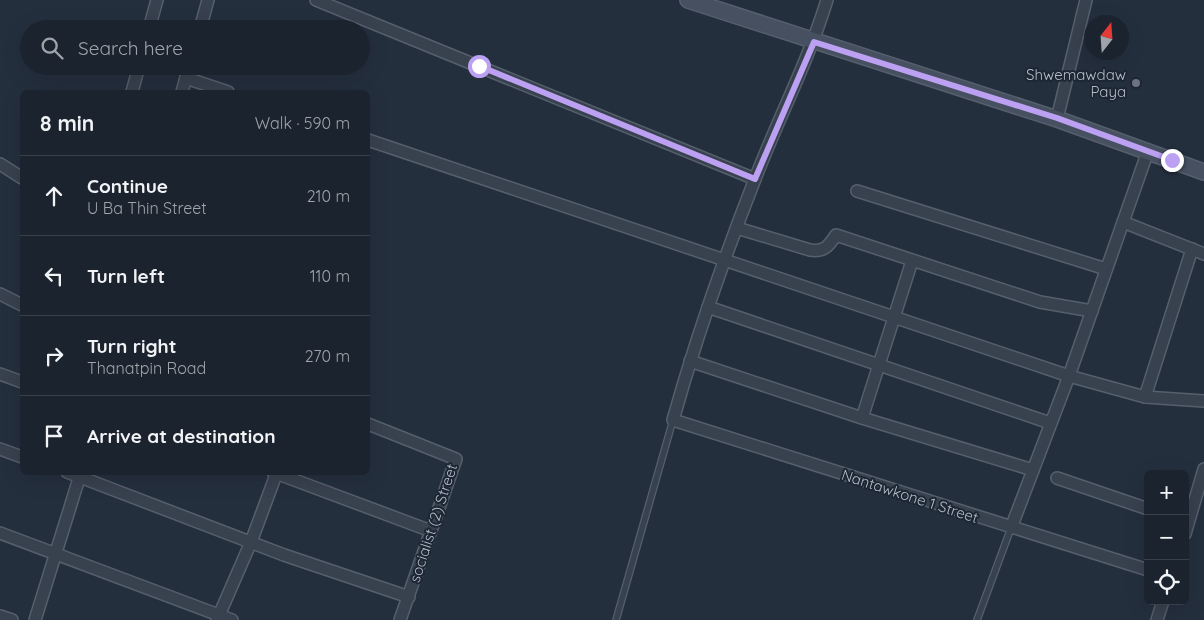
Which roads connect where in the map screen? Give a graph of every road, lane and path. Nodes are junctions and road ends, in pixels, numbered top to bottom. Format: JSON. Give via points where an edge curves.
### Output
{"nodes":[{"id":1,"x":157,"y":0,"type":"edge"},
{"id":2,"x":208,"y":0,"type":"edge"},
{"id":3,"x":316,"y":0,"type":"edge"},
{"id":4,"x":688,"y":0,"type":"edge"},
{"id":5,"x":827,"y":0,"type":"edge"},
{"id":6,"x":1086,"y":0,"type":"edge"},
{"id":7,"x":151,"y":20,"type":"edge"},
{"id":8,"x":202,"y":20,"type":"edge"},
{"id":9,"x":365,"y":20,"type":"edge"},
{"id":10,"x":370,"y":22,"type":"edge"},
{"id":11,"x":814,"y":42,"type":"junction"},
{"id":12,"x":137,"y":75,"type":"edge"},
{"id":13,"x":187,"y":75,"type":"edge"},
{"id":14,"x":186,"y":78,"type":"junction"},
{"id":15,"x":133,"y":90,"type":"edge"},
{"id":16,"x":183,"y":90,"type":"edge"},
{"id":17,"x":222,"y":90,"type":"edge"},
{"id":18,"x":1057,"y":118,"type":"junction"},
{"id":19,"x":370,"y":141,"type":"edge"},
{"id":20,"x":1148,"y":151,"type":"junction"},
{"id":21,"x":0,"y":164,"type":"edge"},
{"id":22,"x":1204,"y":172,"type":"edge"},
{"id":23,"x":20,"y":177,"type":"edge"},
{"id":24,"x":755,"y":179,"type":"junction"},
{"id":25,"x":857,"y":191,"type":"dead end"},
{"id":26,"x":1123,"y":222,"type":"junction"},
{"id":27,"x":737,"y":228,"type":"junction"},
{"id":28,"x":1192,"y":249,"type":"junction"},
{"id":29,"x":1204,"y":254,"type":"edge"},
{"id":30,"x":724,"y":260,"type":"junction"},
{"id":31,"x":912,"y":261,"type":"junction"},
{"id":32,"x":1106,"y":269,"type":"junction"},
{"id":33,"x":0,"y":294,"type":"edge"},
{"id":34,"x":20,"y":304,"type":"edge"},
{"id":35,"x":708,"y":307,"type":"junction"},
{"id":36,"x":1092,"y":311,"type":"junction"},
{"id":37,"x":895,"y":317,"type":"junction"},
{"id":38,"x":690,"y":361,"type":"junction"},
{"id":39,"x":879,"y":365,"type":"junction"},
{"id":40,"x":0,"y":374,"type":"edge"},
{"id":41,"x":1069,"y":376,"type":"junction"},
{"id":42,"x":20,"y":381,"type":"edge"},
{"id":43,"x":1144,"y":397,"type":"junction"},
{"id":44,"x":1204,"y":401,"type":"edge"},
{"id":45,"x":862,"y":418,"type":"junction"},
{"id":46,"x":673,"y":420,"type":"junction"},
{"id":47,"x":1050,"y":423,"type":"junction"},
{"id":48,"x":370,"y":425,"type":"edge"},
{"id":49,"x":0,"y":449,"type":"edge"},
{"id":50,"x":20,"y":456,"type":"edge"},
{"id":51,"x":1204,"y":469,"type":"edge"},
{"id":52,"x":1033,"y":470,"type":"junction"},
{"id":53,"x":80,"y":475,"type":"edge"},
{"id":54,"x":274,"y":475,"type":"edge"},
{"id":55,"x":280,"y":475,"type":"edge"},
{"id":56,"x":1057,"y":478,"type":"dead end"},
{"id":57,"x":1144,"y":508,"type":"edge"},
{"id":58,"x":1189,"y":516,"type":"edge"},
{"id":59,"x":1011,"y":528,"type":"junction"},
{"id":60,"x":432,"y":531,"type":"junction"},
{"id":61,"x":0,"y":532,"type":"edge"},
{"id":62,"x":251,"y":542,"type":"junction"},
{"id":63,"x":56,"y":554,"type":"junction"},
{"id":64,"x":1144,"y":569,"type":"edge"},
{"id":65,"x":409,"y":597,"type":"junction"},
{"id":66,"x":1163,"y":605,"type":"edge"},
{"id":67,"x":0,"y":616,"type":"edge"},
{"id":68,"x":218,"y":618,"type":"edge"},
{"id":69,"x":12,"y":620,"type":"edge"},
{"id":70,"x":35,"y":620,"type":"edge"},
{"id":71,"x":232,"y":620,"type":"edge"},
{"id":72,"x":400,"y":620,"type":"edge"},
{"id":73,"x":616,"y":620,"type":"edge"},
{"id":74,"x":977,"y":620,"type":"edge"},
{"id":75,"x":1157,"y":620,"type":"edge"}],
"edges":[{"from":1,"to":7,"type":"street"},
{"from":2,"to":8,"type":"street"},
{"from":3,"to":9,"type":"street"},
{"from":4,"to":11,"type":"main road"},
{"from":5,"to":11,"type":"street"},
{"from":6,"to":18,"type":"street"},
{"from":10,"to":24,"type":"street"},
{"from":11,"to":18,"type":"main road"},
{"from":11,"to":24,"type":"street"},
{"from":12,"to":15,"type":"street"},
{"from":13,"to":14,"type":"street"},
{"from":14,"to":16,"type":"street"},
{"from":14,"to":17,"type":"street"},
{"from":18,"to":20,"type":"main road"},
{"from":19,"to":30,"type":"street"},
{"from":20,"to":22,"type":"main road"},
{"from":20,"to":26,"type":"street"},
{"from":21,"to":23,"type":"street"},
{"from":24,"to":27,"type":"street"},
{"from":25,"to":32,"type":"street"},
{"from":26,"to":28,"type":"street"},
{"from":26,"to":32,"type":"street"},
{"from":27,"to":30,"type":"street"},
{"from":27,"to":31,"type":"street","via":[[820,251],[828,247],[836,235]]},
{"from":28,"to":29,"type":"street"},
{"from":28,"to":43,"type":"street"},
{"from":30,"to":35,"type":"street"},
{"from":30,"to":37,"type":"street"},
{"from":31,"to":36,"type":"street","via":[[1040,302]]},
{"from":31,"to":37,"type":"street"},
{"from":32,"to":36,"type":"street"},
{"from":33,"to":34,"type":"street"},
{"from":35,"to":38,"type":"street"},
{"from":35,"to":39,"type":"street"},
{"from":36,"to":41,"type":"street"},
{"from":37,"to":39,"type":"street"},
{"from":37,"to":41,"type":"street"},
{"from":38,"to":45,"type":"street"},
{"from":38,"to":46,"type":"street"},
{"from":39,"to":45,"type":"street"},
{"from":39,"to":47,"type":"street"},
{"from":40,"to":42,"type":"street"},
{"from":41,"to":43,"type":"street"},
{"from":41,"to":47,"type":"street"},
{"from":43,"to":44,"type":"street"},
{"from":45,"to":52,"type":"street"},
{"from":46,"to":59,"type":"street","name":"Nantawkone 1 Street"},
{"from":46,"to":73,"type":"lane"},
{"from":47,"to":52,"type":"street"},
{"from":48,"to":60,"type":"street","name":"socialist (2) Street","via":[[456,459]]},
{"from":49,"to":50,"type":"street"},
{"from":51,"to":58,"type":"street"},
{"from":52,"to":59,"type":"street"},
{"from":53,"to":62,"type":"street"},
{"from":53,"to":63,"type":"street"},
{"from":54,"to":62,"type":"street"},
{"from":55,"to":60,"type":"street"},
{"from":56,"to":57,"type":"street"},
{"from":59,"to":64,"type":"street","name":"Nantawkone 1 Street"},
{"from":59,"to":74,"type":"lane"},
{"from":60,"to":65,"type":"street","name":"socialist (2) Street"},
{"from":61,"to":63,"type":"street"},
{"from":62,"to":65,"type":"street"},
{"from":62,"to":68,"type":"street"},
{"from":63,"to":68,"type":"street"},
{"from":63,"to":70,"type":"street"},
{"from":65,"to":72,"type":"street","name":"socialist (2) Street"},
{"from":66,"to":75,"type":"street"},
{"from":67,"to":69,"type":"street"},
{"from":68,"to":71,"type":"street"}]}
